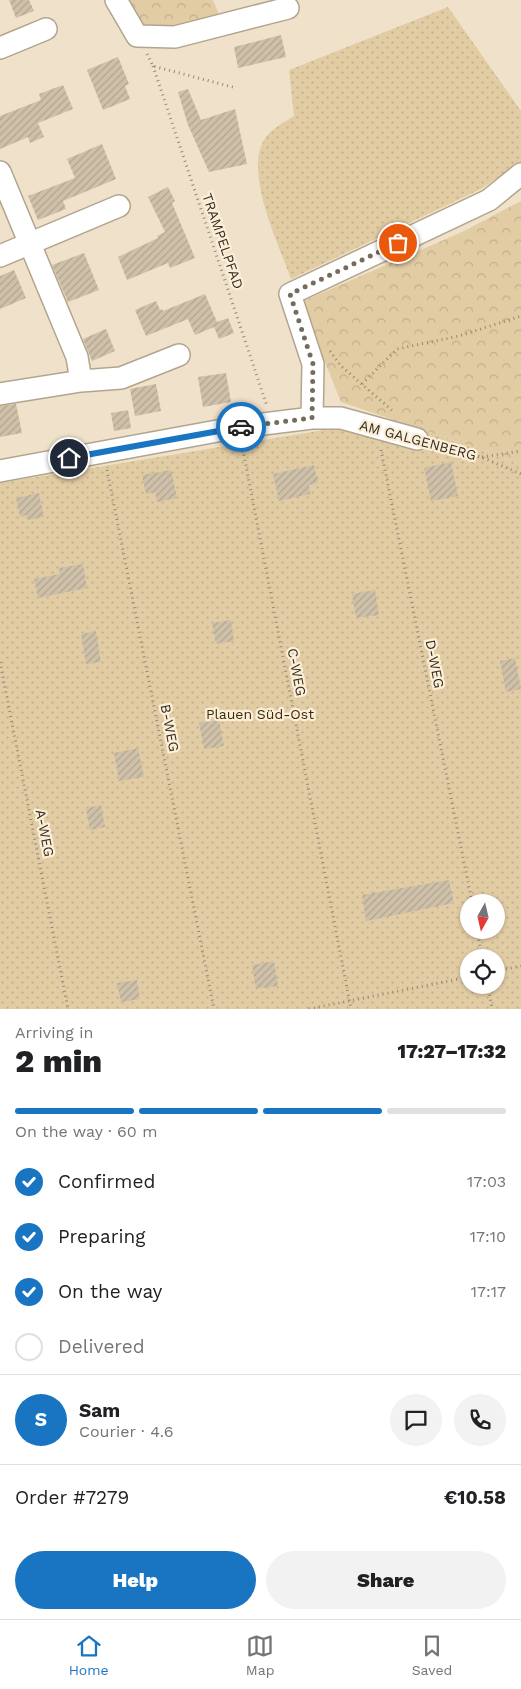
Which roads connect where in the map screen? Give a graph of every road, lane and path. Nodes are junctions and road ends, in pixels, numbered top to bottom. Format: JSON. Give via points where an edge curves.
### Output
{"nodes":[{"id":1,"x":116,"y":0,"type":"edge"},
{"id":2,"x":288,"y":8,"type":"dead end"},
{"id":3,"x":46,"y":29,"type":"dead end"},
{"id":4,"x":137,"y":36,"type":"junction"},
{"id":5,"x":0,"y":48,"type":"edge"},
{"id":6,"x":153,"y":66,"type":"junction"},
{"id":7,"x":236,"y":88,"type":"dead end"},
{"id":8,"x":0,"y":172,"type":"edge"},
{"id":9,"x":521,"y":174,"type":"edge"},
{"id":10,"x":119,"y":206,"type":"dead end"},
{"id":11,"x":30,"y":244,"type":"junction"},
{"id":12,"x":0,"y":256,"type":"edge"},
{"id":13,"x":521,"y":316,"type":"edge"},
{"id":14,"x":326,"y":346,"type":"dead end"},
{"id":15,"x":179,"y":354,"type":"dead end"},
{"id":16,"x":81,"y":381,"type":"junction"},
{"id":17,"x":362,"y":384,"type":"junction"},
{"id":18,"x":0,"y":394,"type":"edge"},
{"id":19,"x":312,"y":418,"type":"junction"},
{"id":20,"x":272,"y":423,"type":"junction"},
{"id":21,"x":239,"y":427,"type":"junction"},
{"id":22,"x":377,"y":429,"type":"junction"},
{"id":23,"x":417,"y":439,"type":"junction"},
{"id":24,"x":521,"y":451,"type":"edge"},
{"id":25,"x":103,"y":452,"type":"junction"},
{"id":26,"x":481,"y":457,"type":"junction"},
{"id":27,"x":0,"y":471,"type":"edge"},
{"id":28,"x":521,"y":474,"type":"edge"},
{"id":29,"x":0,"y":662,"type":"edge"},
{"id":30,"x":470,"y":894,"type":"edge"},
{"id":31,"x":521,"y":966,"type":"edge"},
{"id":32,"x":505,"y":969,"type":"edge"},
{"id":33,"x":460,"y":979,"type":"edge"},
{"id":34,"x":490,"y":994,"type":"edge"},
{"id":35,"x":349,"y":1001,"type":"junction"},
{"id":36,"x":68,"y":1009,"type":"edge"},
{"id":37,"x":214,"y":1009,"type":"edge"},
{"id":38,"x":309,"y":1009,"type":"edge"},
{"id":39,"x":351,"y":1009,"type":"edge"},
{"id":40,"x":492,"y":1009,"type":"edge"}],
"edges":[{"from":1,"to":4,"type":"street"},
{"from":2,"to":4,"type":"street","via":[[175,37]]},
{"from":3,"to":5,"type":"street"},
{"from":4,"to":6,"type":"path","name":"TRAMPELPFAD"},
{"from":6,"to":7,"type":"path"},
{"from":6,"to":20,"type":"path","name":"TRAMPELPFAD"},
{"from":8,"to":11,"type":"street"},
{"from":9,"to":19,"type":"street","via":[[489,200],[290,294],[313,364]]},
{"from":10,"to":11,"type":"street"},
{"from":11,"to":12,"type":"street"},
{"from":11,"to":16,"type":"street","via":[[77,358]]},
{"from":13,"to":17,"type":"path","via":[[459,336],[397,349]]},
{"from":14,"to":17,"type":"path","via":[[341,366]]},
{"from":15,"to":16,"type":"street","via":[[121,378]]},
{"from":16,"to":18,"type":"street"},
{"from":17,"to":23,"type":"path","via":[[385,403]]},
{"from":19,"to":20,"type":"street","name":"AM GALGENBERG"},
{"from":19,"to":22,"type":"street","name":"AM GALGENBERG","via":[[341,418]]},
{"from":20,"to":21,"type":"street","name":"AM GALGENBERG"},
{"from":21,"to":25,"type":"street","name":"AM GALGENBERG"},
{"from":21,"to":35,"type":"path","name":"C-WEG"},
{"from":22,"to":23,"type":"street","name":"AM GALGENBERG"},
{"from":22,"to":30,"type":"path","name":"D-WEG"},
{"from":23,"to":26,"type":"path","name":"AM GALGENBERG"},
{"from":24,"to":26,"type":"path"},
{"from":25,"to":27,"type":"street","name":"AM GALGENBERG"},
{"from":25,"to":37,"type":"path","name":"B-WEG"},
{"from":26,"to":28,"type":"path","name":"AM GALGENBERG"},
{"from":29,"to":36,"type":"path","name":"A-WEG"},
{"from":31,"to":32,"type":"path"},
{"from":33,"to":35,"type":"path"},
{"from":34,"to":40,"type":"path"},
{"from":35,"to":38,"type":"path"},
{"from":35,"to":39,"type":"path","name":"C-WEG"}]}
